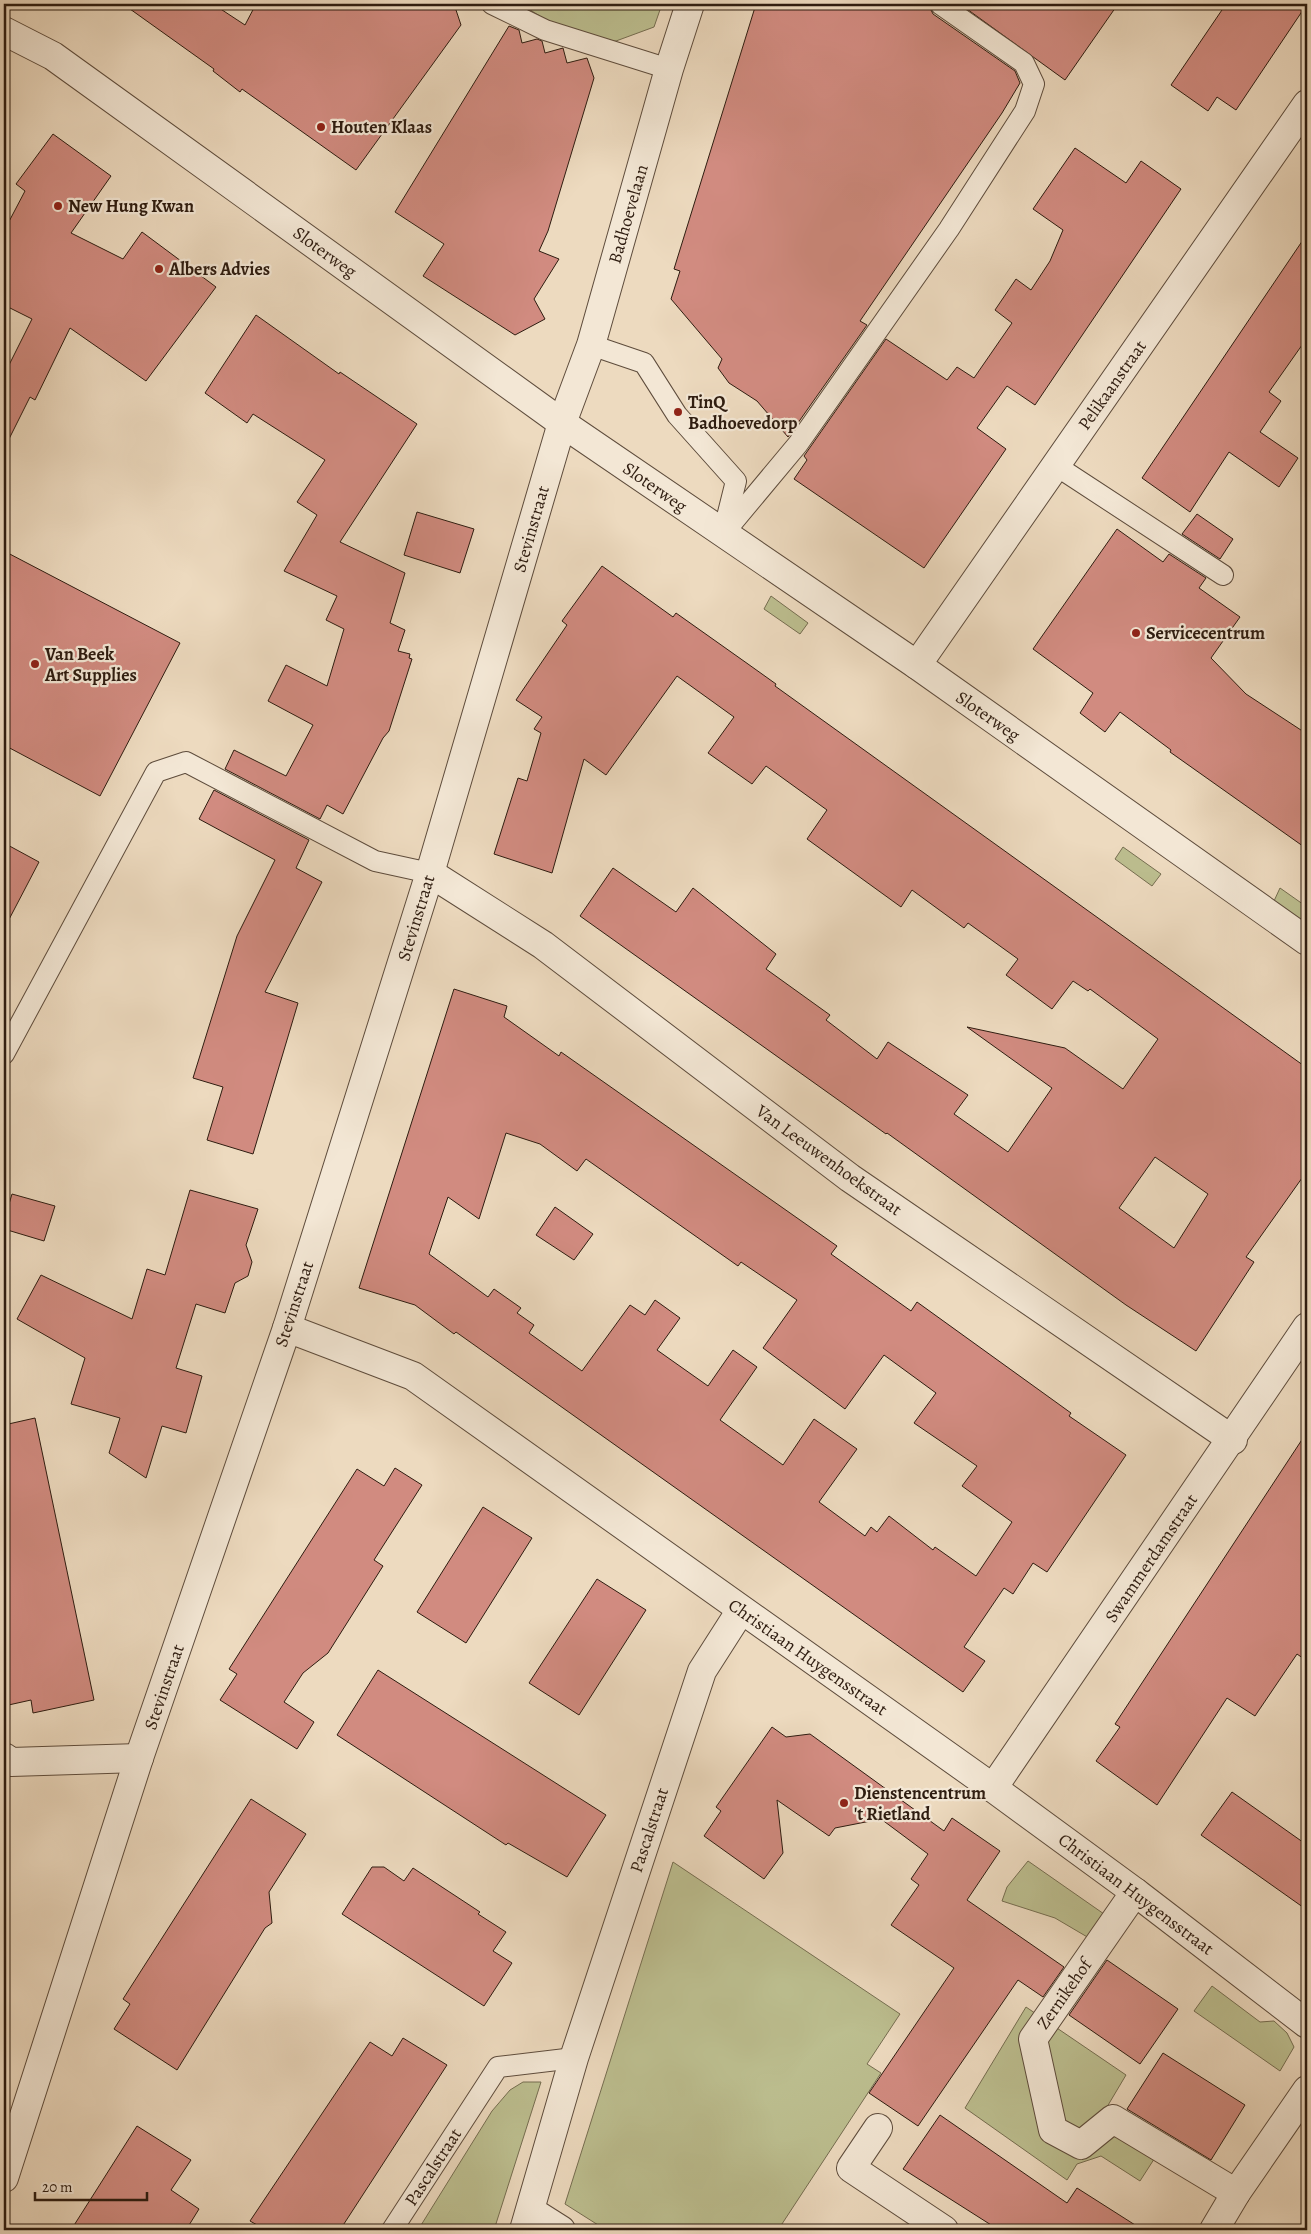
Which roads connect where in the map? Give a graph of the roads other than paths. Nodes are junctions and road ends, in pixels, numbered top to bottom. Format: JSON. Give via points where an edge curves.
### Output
{"nodes":[{"id":1,"x":492,"y":4,"type":"edge"},
{"id":2,"x":690,"y":4,"type":"edge"},
{"id":3,"x":940,"y":4,"type":"edge"},
{"id":4,"x":4,"y":31,"type":"edge"},
{"id":5,"x":669,"y":69,"type":"junction"},
{"id":6,"x":1307,"y":104,"type":"edge"},
{"id":7,"x":590,"y":344,"type":"junction"},
{"id":8,"x":562,"y":423,"type":"junction"},
{"id":9,"x":1056,"y":466,"type":"junction"},
{"id":10,"x":723,"y":534,"type":"junction"},
{"id":11,"x":1223,"y":575,"type":"dead end"},
{"id":12,"x":916,"y":665,"type":"junction"},
{"id":13,"x":430,"y":873,"type":"junction"},
{"id":14,"x":1307,"y":940,"type":"edge"},
{"id":15,"x":4,"y":1054,"type":"edge"},
{"id":16,"x":1307,"y":1327,"type":"edge"},
{"id":17,"x":287,"y":1328,"type":"junction"},
{"id":18,"x":1232,"y":1440,"type":"junction"},
{"id":19,"x":741,"y":1610,"type":"junction"},
{"id":20,"x":4,"y":1757,"type":"edge"},
{"id":21,"x":139,"y":1758,"type":"junction"},
{"id":22,"x":993,"y":1788,"type":"junction"},
{"id":23,"x":1134,"y":1892,"type":"junction"},
{"id":24,"x":1307,"y":2024,"type":"edge"},
{"id":25,"x":574,"y":2058,"type":"junction"},
{"id":26,"x":1307,"y":2090,"type":"edge"},
{"id":27,"x":878,"y":2128,"type":"dead end"},
{"id":28,"x":4,"y":2178,"type":"edge"},
{"id":29,"x":1236,"y":2193,"type":"junction"},
{"id":30,"x":527,"y":2220,"type":"edge"},
{"id":31,"x":392,"y":2230,"type":"edge"},
{"id":32,"x":561,"y":2230,"type":"edge"},
{"id":33,"x":944,"y":2230,"type":"edge"},
{"id":34,"x":1214,"y":2230,"type":"edge"}],
"edges":[{"from":1,"to":5,"type":"lane","via":[[545,30]]},
{"from":2,"to":5,"type":"street","name":"Badhoevelaan"},
{"from":3,"to":10,"type":"lane","via":[[1024,63],[1034,84],[1024,111],[949,229],[798,444]]},
{"from":4,"to":8,"type":"street","name":"Sloterweg","via":[[53,56]]},
{"from":5,"to":7,"type":"street","name":"Badhoevelaan"},
{"from":6,"to":9,"type":"street","name":"Pelikaanstraat"},
{"from":7,"to":8,"type":"street","name":"Badhoevelaan"},
{"from":7,"to":10,"type":"lane","via":[[644,363],[677,415],[736,481]]},
{"from":8,"to":10,"type":"street","name":"Sloterweg"},
{"from":8,"to":13,"type":"street","name":"Stevinstraat"},
{"from":9,"to":11,"type":"lane"},
{"from":9,"to":12,"type":"street","name":"Pelikaanstraat"},
{"from":10,"to":12,"type":"street","name":"Sloterweg"},
{"from":12,"to":14,"type":"street","name":"Sloterweg"},
{"from":13,"to":15,"type":"lane","via":[[374,861],[186,762],[156,772]]},
{"from":13,"to":17,"type":"street","name":"Stevinstraat"},
{"from":13,"to":18,"type":"street","name":"Van Leeuwenhoekstraat","via":[[543,945],[850,1178]]},
{"from":16,"to":18,"type":"street","name":"Swammerdamstraat"},
{"from":17,"to":19,"type":"street","name":"Christiaan Huygensstraat","via":[[413,1376]]},
{"from":17,"to":21,"type":"street","name":"Stevinstraat"},
{"from":18,"to":22,"type":"street","name":"Swammerdamstraat"},
{"from":19,"to":22,"type":"street","name":"Christiaan Huygensstraat"},
{"from":19,"to":25,"type":"street","name":"Pascalstraat","via":[[702,1671]]},
{"from":20,"to":21,"type":"street","via":[[11,1762]]},
{"from":21,"to":28,"type":"street","name":"Stevinstraat"},
{"from":22,"to":23,"type":"street","name":"Christiaan Huygensstraat"},
{"from":23,"to":24,"type":"street","name":"Christiaan Huygensstraat"},
{"from":23,"to":29,"type":"street","name":"Zernikehof","via":[[1033,2039],[1053,2130],[1081,2145],[1113,2119]]},
{"from":25,"to":30,"type":"street","name":"Pascalstraat"},
{"from":25,"to":31,"type":"lane","name":"Pascalstraat","via":[[498,2067]]},
{"from":26,"to":29,"type":"street"},
{"from":27,"to":33,"type":"street","via":[[851,2168]]},
{"from":29,"to":34,"type":"street"},
{"from":30,"to":32,"type":"street"}]}
